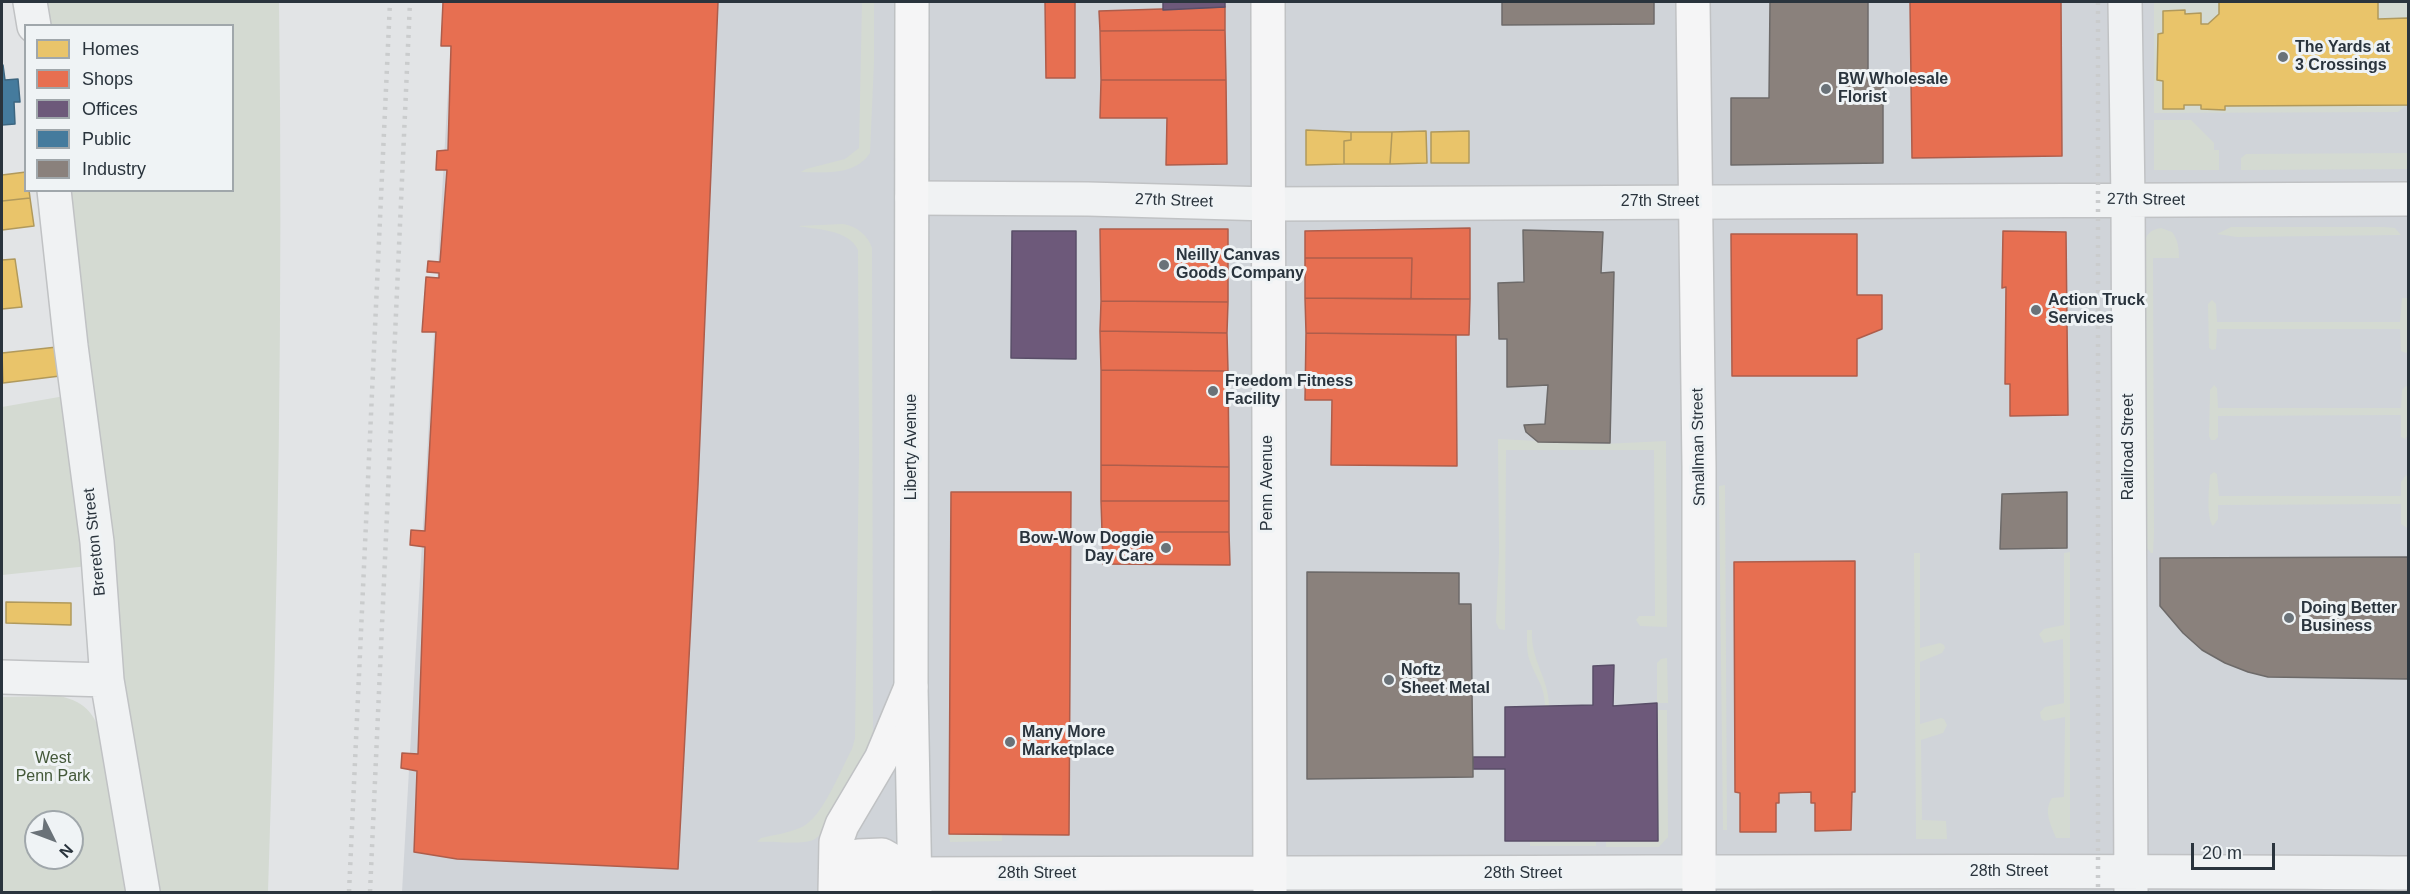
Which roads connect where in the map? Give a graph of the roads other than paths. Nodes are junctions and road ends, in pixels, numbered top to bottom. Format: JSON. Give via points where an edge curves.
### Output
{"nodes":[{"id":1,"x":30,"y":2,"type":"edge"},
{"id":2,"x":912,"y":2,"type":"edge"},
{"id":3,"x":1268,"y":2,"type":"edge"},
{"id":4,"x":1693,"y":2,"type":"edge"},
{"id":5,"x":2125,"y":2,"type":"edge"},
{"id":6,"x":34,"y":24,"type":"edge"},
{"id":7,"x":54,"y":192,"type":"edge"},
{"id":8,"x":912,"y":198,"type":"junction"},
{"id":9,"x":2409,"y":199,"type":"edge"},
{"id":10,"x":2128,"y":200,"type":"junction"},
{"id":11,"x":1695,"y":201,"type":"junction"},
{"id":12,"x":1269,"y":204,"type":"junction"},
{"id":13,"x":2,"y":677,"type":"edge"},
{"id":14,"x":106,"y":680,"type":"junction"},
{"id":15,"x":911,"y":687,"type":"junction"},
{"id":16,"x":2409,"y":873,"type":"edge"},
{"id":17,"x":2131,"y":881,"type":"edge"},
{"id":18,"x":836,"y":883,"type":"edge"},
{"id":19,"x":915,"y":883,"type":"edge"},
{"id":20,"x":1270,"y":883,"type":"edge"},
{"id":21,"x":1699,"y":883,"type":"edge"},
{"id":22,"x":143,"y":892,"type":"edge"}],
"edges":[{"from":1,"to":6,"type":"street"},
{"from":2,"to":8,"type":"street","name":"Liberty Avenue"},
{"from":3,"to":12,"type":"street","name":"Penn Avenue"},
{"from":4,"to":11,"type":"street","name":"Smallman Street"},
{"from":5,"to":10,"type":"street","name":"Railroad Street"},
{"from":7,"to":14,"type":"street","name":"Brereton Street","via":[[97,542]]},
{"from":8,"to":12,"type":"street","name":"27th Street"},
{"from":8,"to":15,"type":"street","name":"Liberty Avenue"},
{"from":9,"to":10,"type":"street","name":"27th Street"},
{"from":10,"to":11,"type":"street","name":"27th Street"},
{"from":10,"to":17,"type":"street","name":"Railroad Street"},
{"from":11,"to":12,"type":"street","name":"27th Street"},
{"from":11,"to":21,"type":"street","name":"Smallman Street","via":[[1700,467]]},
{"from":12,"to":20,"type":"street","name":"Penn Avenue"},
{"from":13,"to":14,"type":"street"},
{"from":14,"to":22,"type":"street","name":"Brereton Street"},
{"from":15,"to":18,"type":"street","via":[[881,759],[842,825],[836,842]]},
{"from":15,"to":19,"type":"street","name":"Liberty Avenue"},
{"from":16,"to":17,"type":"street","name":"28th Street"},
{"from":17,"to":21,"type":"street","name":"28th Street"},
{"from":18,"to":19,"type":"street","name":"28th Street"},
{"from":19,"to":20,"type":"street","name":"28th Street"},
{"from":20,"to":21,"type":"street","name":"28th Street"}]}
